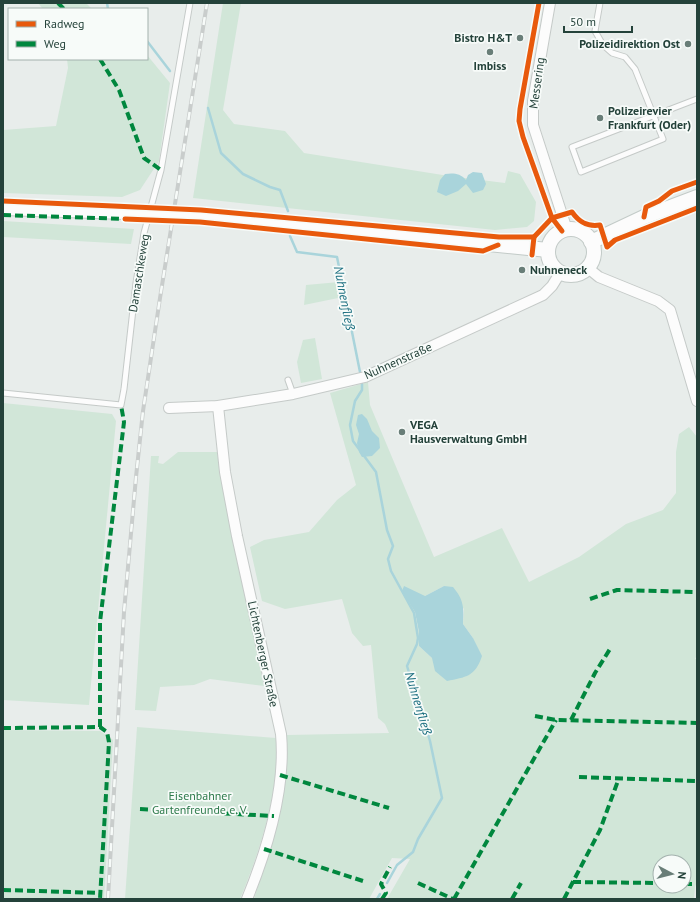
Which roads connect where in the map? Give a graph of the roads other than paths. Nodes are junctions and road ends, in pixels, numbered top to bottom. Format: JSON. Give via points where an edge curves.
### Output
{"nodes":[{"id":1,"x":190,"y":3,"type":"edge"},
{"id":2,"x":550,"y":3,"type":"edge"},
{"id":3,"x":600,"y":3,"type":"edge"},
{"id":4,"x":697,"y":99,"type":"edge"},
{"id":5,"x":655,"y":115,"type":"junction"},
{"id":6,"x":697,"y":197,"type":"edge"},
{"id":7,"x":3,"y":208,"type":"edge"},
{"id":8,"x":567,"y":230,"type":"junction"},
{"id":9,"x":591,"y":242,"type":"junction"},
{"id":10,"x":548,"y":250,"type":"junction"},
{"id":11,"x":588,"y":268,"type":"junction"},
{"id":12,"x":560,"y":273,"type":"junction"},
{"id":13,"x":288,"y":380,"type":"dead end"},
{"id":14,"x":3,"y":393,"type":"edge"},
{"id":15,"x":293,"y":394,"type":"junction"},
{"id":16,"x":697,"y":401,"type":"edge"},
{"id":17,"x":218,"y":406,"type":"junction"},
{"id":18,"x":169,"y":408,"type":"dead end"},
{"id":19,"x":247,"y":899,"type":"edge"}],
"edges":[{"from":1,"to":14,"type":"lane","name":"Damaschkeweg","via":[[161,170],[144,233],[121,405]]},
{"from":2,"to":8,"type":"street","name":"Messering","via":[[533,101],[533,125]]},
{"from":3,"to":5,"type":"lane","via":[[595,31],[603,46],[612,53],[625,57],[635,69]]},
{"from":4,"to":5,"type":"lane"},
{"from":5,"to":5,"type":"lane","via":[[572,147],[581,172],[664,139]]},
{"from":6,"to":9,"type":"main road","via":[[644,217]]},
{"from":7,"to":10,"type":"main road","bridge":true,"via":[[201,215]]},
{"from":8,"to":9,"type":"main road","via":[[581,232]]},
{"from":8,"to":10,"type":"main road","via":[[552,238]]},
{"from":9,"to":11,"type":"main road","via":[[593,255]]},
{"from":10,"to":12,"type":"main road","via":[[552,266]]},
{"from":11,"to":12,"type":"main road","via":[[575,275]]},
{"from":11,"to":16,"type":"street","via":[[599,277],[658,300],[670,310]]},
{"from":12,"to":15,"type":"street","name":"Nuhnenstraße","via":[[543,295],[365,377]]},
{"from":13,"to":15,"type":"lane"},
{"from":15,"to":17,"type":"street","name":"Nuhnenstraße"},
{"from":17,"to":18,"type":"street","name":"Nuhnenstraße"},
{"from":17,"to":19,"type":"street","name":"Lichtenberger Straße","via":[[225,472],[281,734],[282,751],[274,816]]}]}
